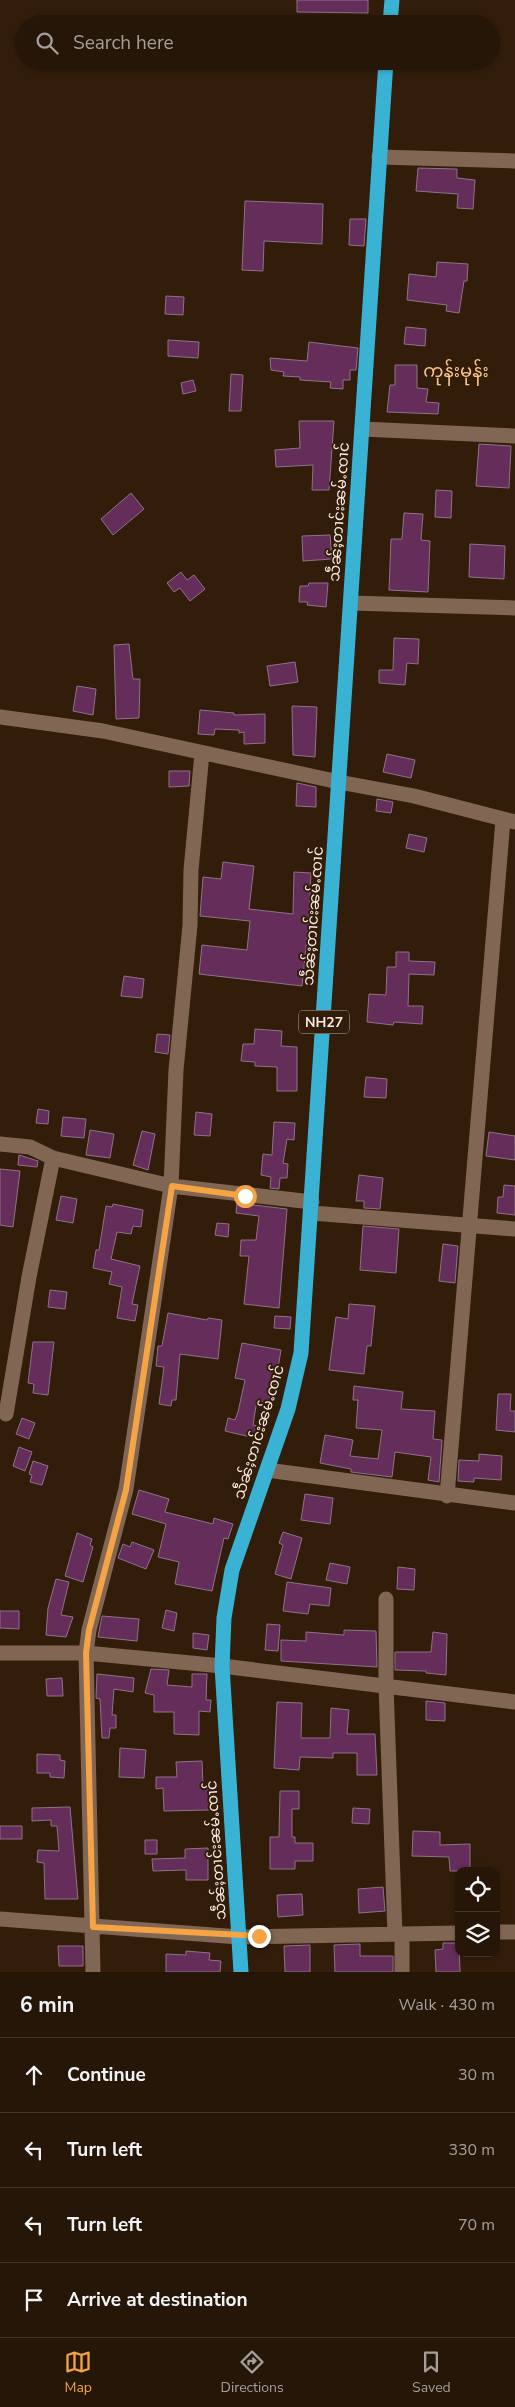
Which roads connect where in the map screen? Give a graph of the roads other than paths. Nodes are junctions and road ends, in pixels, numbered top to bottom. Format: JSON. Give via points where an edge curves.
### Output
{"nodes":[{"id":1,"x":392,"y":0,"type":"edge"},
{"id":2,"x":391,"y":15,"type":"edge"},
{"id":3,"x":385,"y":70,"type":"edge"},
{"id":4,"x":379,"y":157,"type":"junction"},
{"id":5,"x":515,"y":161,"type":"edge"},
{"id":6,"x":362,"y":429,"type":"junction"},
{"id":7,"x":515,"y":436,"type":"edge"},
{"id":8,"x":351,"y":602,"type":"junction"},
{"id":9,"x":515,"y":608,"type":"edge"},
{"id":10,"x":0,"y":717,"type":"edge"},
{"id":11,"x":202,"y":753,"type":"junction"},
{"id":12,"x":339,"y":782,"type":"junction"},
{"id":13,"x":509,"y":821,"type":"edge"},
{"id":14,"x":0,"y":1144,"type":"edge"},
{"id":15,"x":53,"y":1158,"type":"junction"},
{"id":16,"x":172,"y":1186,"type":"junction"},
{"id":17,"x":312,"y":1208,"type":"junction"},
{"id":18,"x":469,"y":1224,"type":"junction"},
{"id":19,"x":515,"y":1229,"type":"edge"},
{"id":20,"x":6,"y":1414,"type":"dead end"},
{"id":21,"x":267,"y":1470,"type":"junction"},
{"id":22,"x":447,"y":1496,"type":"junction"},
{"id":23,"x":515,"y":1503,"type":"edge"},
{"id":24,"x":386,"y":1599,"type":"dead end"},
{"id":25,"x":0,"y":1653,"type":"edge"},
{"id":26,"x":86,"y":1653,"type":"junction"},
{"id":27,"x":222,"y":1666,"type":"junction"},
{"id":28,"x":386,"y":1686,"type":"junction"},
{"id":29,"x":515,"y":1702,"type":"edge"},
{"id":30,"x":0,"y":1919,"type":"edge"},
{"id":31,"x":93,"y":1927,"type":"junction"},
{"id":32,"x":500,"y":1932,"type":"edge"},
{"id":33,"x":515,"y":1932,"type":"edge"},
{"id":34,"x":455,"y":1933,"type":"edge"},
{"id":35,"x":398,"y":1934,"type":"junction"},
{"id":36,"x":240,"y":1937,"type":"junction"},
{"id":37,"x":93,"y":1972,"type":"edge"},
{"id":38,"x":241,"y":1972,"type":"edge"},
{"id":39,"x":402,"y":1972,"type":"edge"}],
"edges":[{"from":1,"to":2,"type":"highway"},
{"from":3,"to":4,"type":"highway","name":"သဵၼ်ႈတၢင်းၼမ်ႉၸၢင်","number":"NH27"},
{"from":4,"to":5,"type":"street"},
{"from":4,"to":6,"type":"highway","name":"သဵၼ်ႈတၢင်းၼမ်ႉၸၢင်","number":"NH27"},
{"from":6,"to":7,"type":"street"},
{"from":6,"to":8,"type":"highway","name":"သဵၼ်ႈတၢင်းၼမ်ႉၸၢင်","number":"NH27"},
{"from":8,"to":9,"type":"street"},
{"from":8,"to":12,"type":"highway","name":"သဵၼ်ႈတၢင်းၼမ်ႉၸၢင်","number":"NH27"},
{"from":10,"to":11,"type":"street","via":[[103,731]]},
{"from":11,"to":12,"type":"street"},
{"from":11,"to":16,"type":"street","via":[[176,1070]]},
{"from":12,"to":13,"type":"street","via":[[414,796]]},
{"from":12,"to":17,"type":"highway","name":"သဵၼ်ႈတၢင်းၼမ်ႉၸၢင်","number":"NH27"},
{"from":13,"to":18,"type":"street"},
{"from":14,"to":15,"type":"street","via":[[30,1147]]},
{"from":15,"to":16,"type":"street"},
{"from":15,"to":20,"type":"street"},
{"from":16,"to":17,"type":"street"},
{"from":16,"to":26,"type":"street","via":[[126,1490],[89,1630]]},
{"from":17,"to":18,"type":"street"},
{"from":17,"to":21,"type":"highway","name":"သဵၼ်ႈတၢင်းၼမ်ႉၸၢင်","number":"NH27","via":[[301,1353],[288,1409]]},
{"from":18,"to":19,"type":"street"},
{"from":18,"to":22,"type":"street"},
{"from":21,"to":22,"type":"street"},
{"from":21,"to":27,"type":"highway","name":"သဵၼ်ႈတၢင်းၼမ်ႉၸၢင်","number":"NH27","via":[[232,1570],[224,1618]]},
{"from":22,"to":23,"type":"street"},
{"from":24,"to":28,"type":"street"},
{"from":25,"to":26,"type":"street"},
{"from":26,"to":27,"type":"street"},
{"from":26,"to":31,"type":"street"},
{"from":27,"to":28,"type":"street"},
{"from":27,"to":36,"type":"highway","name":"သဵၼ်ႈတၢင်းၼမ်ႉၸၢင်","number":"NH27"},
{"from":28,"to":29,"type":"street"},
{"from":28,"to":35,"type":"street"},
{"from":30,"to":31,"type":"street"},
{"from":31,"to":36,"type":"street"},
{"from":31,"to":37,"type":"street"},
{"from":32,"to":33,"type":"street"},
{"from":34,"to":35,"type":"street"},
{"from":35,"to":36,"type":"street"},
{"from":35,"to":39,"type":"street"},
{"from":36,"to":38,"type":"highway","name":"သဵၼ်ႈတၢင်းၼမ်ႉၸၢင်","number":"NH27"}]}
